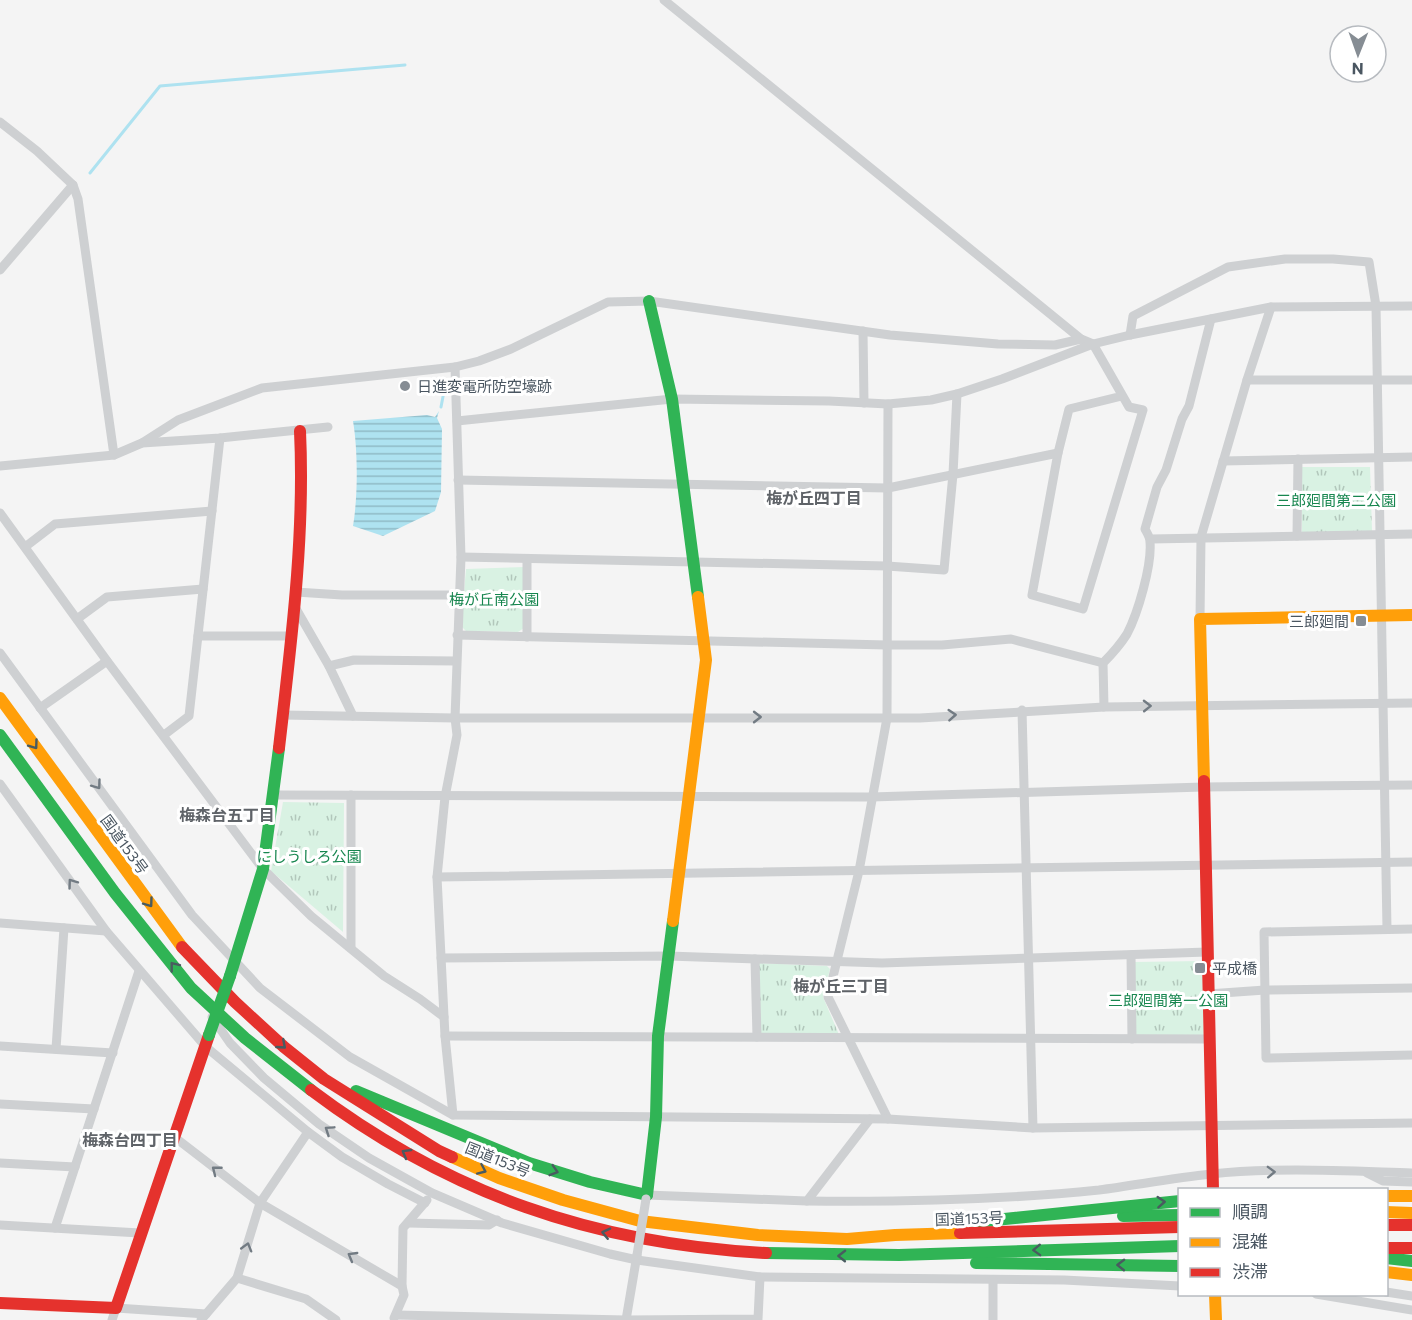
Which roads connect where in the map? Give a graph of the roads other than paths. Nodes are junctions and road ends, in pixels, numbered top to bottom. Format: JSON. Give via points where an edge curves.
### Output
{"nodes":[{"id":1,"x":664,"y":0,"type":"edge"},
{"id":2,"x":0,"y":122,"type":"edge"},
{"id":3,"x":73,"y":185,"type":"junction"},
{"id":4,"x":0,"y":270,"type":"edge"},
{"id":5,"x":649,"y":301,"type":"junction"},
{"id":6,"x":1376,"y":306,"type":"junction"},
{"id":7,"x":1412,"y":306,"type":"edge"},
{"id":8,"x":1271,"y":307,"type":"junction"},
{"id":9,"x":1211,"y":319,"type":"junction"},
{"id":10,"x":864,"y":331,"type":"junction"},
{"id":11,"x":1130,"y":335,"type":"junction"},
{"id":12,"x":1081,"y":339,"type":"junction"},
{"id":13,"x":1092,"y":344,"type":"junction"},
{"id":14,"x":455,"y":367,"type":"junction"},
{"id":15,"x":1247,"y":380,"type":"junction"},
{"id":16,"x":1412,"y":380,"type":"edge"},
{"id":17,"x":1377,"y":381,"type":"junction"},
{"id":18,"x":957,"y":394,"type":"junction"},
{"id":19,"x":1122,"y":396,"type":"junction"},
{"id":20,"x":672,"y":399,"type":"junction"},
{"id":21,"x":864,"y":403,"type":"junction"},
{"id":22,"x":888,"y":404,"type":"junction"},
{"id":23,"x":457,"y":421,"type":"junction"},
{"id":24,"x":328,"y":427,"type":"dead end"},
{"id":25,"x":300,"y":430,"type":"junction"},
{"id":26,"x":220,"y":438,"type":"junction"},
{"id":27,"x":142,"y":443,"type":"junction"},
{"id":28,"x":1058,"y":453,"type":"junction"},
{"id":29,"x":114,"y":455,"type":"junction"},
{"id":30,"x":1412,"y":458,"type":"edge"},
{"id":31,"x":1298,"y":459,"type":"junction"},
{"id":32,"x":1378,"y":459,"type":"junction"},
{"id":33,"x":1223,"y":461,"type":"junction"},
{"id":34,"x":0,"y":466,"type":"edge"},
{"id":35,"x":953,"y":474,"type":"junction"},
{"id":36,"x":458,"y":480,"type":"junction"},
{"id":37,"x":682,"y":485,"type":"junction"},
{"id":38,"x":888,"y":488,"type":"junction"},
{"id":39,"x":212,"y":511,"type":"junction"},
{"id":40,"x":0,"y":513,"type":"edge"},
{"id":41,"x":1412,"y":534,"type":"edge"},
{"id":42,"x":1380,"y":535,"type":"junction"},
{"id":43,"x":1297,"y":536,"type":"junction"},
{"id":44,"x":1201,"y":537,"type":"junction"},
{"id":45,"x":1151,"y":539,"type":"junction"},
{"id":46,"x":25,"y":548,"type":"junction"},
{"id":47,"x":461,"y":557,"type":"junction"},
{"id":48,"x":527,"y":560,"type":"junction"},
{"id":49,"x":693,"y":563,"type":"junction"},
{"id":50,"x":887,"y":566,"type":"junction"},
{"id":51,"x":203,"y":590,"type":"junction"},
{"id":52,"x":296,"y":592,"type":"junction"},
{"id":53,"x":459,"y":595,"type":"junction"},
{"id":54,"x":295,"y":608,"type":"junction"},
{"id":55,"x":1381,"y":615,"type":"junction"},
{"id":56,"x":1412,"y":615,"type":"edge"},
{"id":57,"x":76,"y":619,"type":"junction"},
{"id":58,"x":1200,"y":619,"type":"junction"},
{"id":59,"x":198,"y":636,"type":"junction"},
{"id":60,"x":292,"y":636,"type":"junction"},
{"id":61,"x":457,"y":636,"type":"junction"},
{"id":62,"x":527,"y":637,"type":"junction"},
{"id":63,"x":705,"y":641,"type":"junction"},
{"id":64,"x":887,"y":645,"type":"junction"},
{"id":65,"x":0,"y":653,"type":"edge"},
{"id":66,"x":107,"y":661,"type":"junction"},
{"id":67,"x":456,"y":661,"type":"junction"},
{"id":68,"x":1102,"y":663,"type":"junction"},
{"id":69,"x":329,"y":666,"type":"junction"},
{"id":70,"x":0,"y":698,"type":"edge"},
{"id":71,"x":1383,"y":703,"type":"junction"},
{"id":72,"x":1412,"y":703,"type":"edge"},
{"id":73,"x":1202,"y":705,"type":"junction"},
{"id":74,"x":1104,"y":707,"type":"junction"},
{"id":75,"x":40,"y":708,"type":"junction"},
{"id":76,"x":1022,"y":710,"type":"junction"},
{"id":77,"x":282,"y":716,"type":"junction"},
{"id":78,"x":353,"y":716,"type":"junction"},
{"id":79,"x":699,"y":717,"type":"junction"},
{"id":80,"x":455,"y":718,"type":"junction"},
{"id":81,"x":887,"y":718,"type":"junction"},
{"id":82,"x":0,"y":735,"type":"edge"},
{"id":83,"x":164,"y":735,"type":"junction"},
{"id":84,"x":0,"y":784,"type":"edge"},
{"id":85,"x":1384,"y":785,"type":"junction"},
{"id":86,"x":1412,"y":785,"type":"edge"},
{"id":87,"x":1203,"y":787,"type":"junction"},
{"id":88,"x":1024,"y":792,"type":"junction"},
{"id":89,"x":274,"y":795,"type":"junction"},
{"id":90,"x":351,"y":795,"type":"junction"},
{"id":91,"x":445,"y":797,"type":"junction"},
{"id":92,"x":871,"y":797,"type":"junction"},
{"id":93,"x":688,"y":798,"type":"junction"},
{"id":94,"x":1412,"y":862,"type":"edge"},
{"id":95,"x":1386,"y":863,"type":"junction"},
{"id":96,"x":1205,"y":866,"type":"junction"},
{"id":97,"x":1026,"y":868,"type":"junction"},
{"id":98,"x":263,"y":869,"type":"junction"},
{"id":99,"x":859,"y":871,"type":"junction"},
{"id":100,"x":678,"y":873,"type":"junction"},
{"id":101,"x":437,"y":877,"type":"junction"},
{"id":102,"x":0,"y":923,"type":"edge"},
{"id":103,"x":64,"y":928,"type":"junction"},
{"id":104,"x":1412,"y":929,"type":"edge"},
{"id":105,"x":1387,"y":930,"type":"junction"},
{"id":106,"x":106,"y":931,"type":"junction"},
{"id":107,"x":351,"y":948,"type":"junction"},
{"id":108,"x":1207,"y":952,"type":"junction"},
{"id":109,"x":1131,"y":955,"type":"junction"},
{"id":110,"x":668,"y":956,"type":"junction"},
{"id":111,"x":441,"y":958,"type":"junction"},
{"id":112,"x":1029,"y":958,"type":"junction"},
{"id":113,"x":755,"y":959,"type":"junction"},
{"id":114,"x":234,"y":962,"type":"junction"},
{"id":115,"x":836,"y":962,"type":"junction"},
{"id":116,"x":139,"y":971,"type":"junction"},
{"id":117,"x":189,"y":986,"type":"junction"},
{"id":118,"x":1412,"y":988,"type":"edge"},
{"id":119,"x":1265,"y":990,"type":"junction"},
{"id":120,"x":1208,"y":994,"type":"junction"},
{"id":121,"x":444,"y":1017,"type":"junction"},
{"id":122,"x":445,"y":1035,"type":"junction"},
{"id":123,"x":658,"y":1036,"type":"junction"},
{"id":124,"x":757,"y":1037,"type":"junction"},
{"id":125,"x":849,"y":1038,"type":"junction"},
{"id":126,"x":1031,"y":1038,"type":"junction"},
{"id":127,"x":1131,"y":1039,"type":"junction"},
{"id":128,"x":1209,"y":1039,"type":"junction"},
{"id":129,"x":207,"y":1041,"type":"junction"},
{"id":130,"x":0,"y":1046,"type":"edge"},
{"id":131,"x":56,"y":1049,"type":"junction"},
{"id":132,"x":113,"y":1053,"type":"junction"},
{"id":133,"x":1412,"y":1055,"type":"edge"},
{"id":134,"x":324,"y":1079,"type":"junction"},
{"id":135,"x":0,"y":1104,"type":"edge"},
{"id":136,"x":94,"y":1109,"type":"junction"},
{"id":137,"x":453,"y":1115,"type":"junction"},
{"id":138,"x":656,"y":1117,"type":"junction"},
{"id":139,"x":870,"y":1119,"type":"junction"},
{"id":140,"x":888,"y":1119,"type":"junction"},
{"id":141,"x":1412,"y":1123,"type":"edge"},
{"id":142,"x":1211,"y":1127,"type":"junction"},
{"id":143,"x":1033,"y":1128,"type":"junction"},
{"id":144,"x":308,"y":1132,"type":"junction"},
{"id":145,"x":173,"y":1136,"type":"junction"},
{"id":146,"x":0,"y":1162,"type":"edge"},
{"id":147,"x":75,"y":1167,"type":"junction"},
{"id":148,"x":1365,"y":1172,"type":"junction"},
{"id":149,"x":1412,"y":1173,"type":"edge"},
{"id":150,"x":1213,"y":1180,"type":"edge"},
{"id":151,"x":1412,"y":1182,"type":"edge"},
{"id":152,"x":432,"y":1193,"type":"junction"},
{"id":153,"x":1388,"y":1196,"type":"edge"},
{"id":154,"x":1412,"y":1196,"type":"edge"},
{"id":155,"x":647,"y":1197,"type":"junction"},
{"id":156,"x":807,"y":1201,"type":"junction"},
{"id":157,"x":1178,"y":1201,"type":"edge"},
{"id":158,"x":260,"y":1203,"type":"junction"},
{"id":159,"x":425,"y":1203,"type":"junction"},
{"id":160,"x":1388,"y":1212,"type":"edge"},
{"id":161,"x":1412,"y":1213,"type":"edge"},
{"id":162,"x":1178,"y":1215,"type":"edge"},
{"id":163,"x":1035,"y":1217,"type":"junction"},
{"id":164,"x":496,"y":1220,"type":"junction"},
{"id":165,"x":409,"y":1223,"type":"junction"},
{"id":166,"x":0,"y":1225,"type":"edge"},
{"id":167,"x":1388,"y":1225,"type":"edge"},
{"id":168,"x":1412,"y":1225,"type":"edge"},
{"id":169,"x":1178,"y":1227,"type":"edge"},
{"id":170,"x":55,"y":1228,"type":"junction"},
{"id":171,"x":140,"y":1233,"type":"junction"},
{"id":172,"x":895,"y":1235,"type":"junction"},
{"id":173,"x":1178,"y":1246,"type":"edge"},
{"id":174,"x":1099,"y":1248,"type":"junction"},
{"id":175,"x":1388,"y":1248,"type":"edge"},
{"id":176,"x":1412,"y":1248,"type":"edge"},
{"id":177,"x":1178,"y":1254,"type":"edge"},
{"id":178,"x":900,"y":1256,"type":"junction"},
{"id":179,"x":637,"y":1258,"type":"junction"},
{"id":180,"x":1388,"y":1258,"type":"edge"},
{"id":181,"x":1412,"y":1261,"type":"edge"},
{"id":182,"x":1178,"y":1266,"type":"edge"},
{"id":183,"x":1388,"y":1272,"type":"edge"},
{"id":184,"x":1412,"y":1275,"type":"edge"},
{"id":185,"x":760,"y":1277,"type":"junction"},
{"id":186,"x":237,"y":1278,"type":"junction"},
{"id":187,"x":993,"y":1280,"type":"junction"},
{"id":188,"x":402,"y":1286,"type":"junction"},
{"id":189,"x":1178,"y":1286,"type":"edge"},
{"id":190,"x":1388,"y":1292,"type":"edge"},
{"id":191,"x":1215,"y":1296,"type":"edge"},
{"id":192,"x":1329,"y":1296,"type":"edge"},
{"id":193,"x":1412,"y":1296,"type":"edge"},
{"id":194,"x":0,"y":1303,"type":"edge"},
{"id":195,"x":1412,"y":1310,"type":"edge"},
{"id":196,"x":114,"y":1314,"type":"edge"},
{"id":197,"x":325,"y":1316,"type":"edge"},
{"id":198,"x":203,"y":1317,"type":"edge"},
{"id":199,"x":395,"y":1318,"type":"edge"},
{"id":200,"x":336,"y":1320,"type":"edge"},
{"id":201,"x":626,"y":1320,"type":"edge"},
{"id":202,"x":760,"y":1320,"type":"edge"},
{"id":203,"x":993,"y":1320,"type":"edge"},
{"id":204,"x":1216,"y":1320,"type":"edge"}],
"edges":[{"from":1,"to":12,"type":"street"},
{"from":2,"to":3,"type":"street"},
{"from":3,"to":4,"type":"street"},
{"from":3,"to":29,"type":"street"},
{"from":5,"to":10,"type":"street"},
{"from":5,"to":14,"type":"street","via":[[608,302],[511,349]]},
{"from":5,"to":20,"type":"main road"},
{"from":6,"to":7,"type":"street"},
{"from":6,"to":8,"type":"street"},
{"from":6,"to":11,"type":"street","via":[[1369,262],[1285,259],[1228,267],[1133,316]]},
{"from":6,"to":17,"type":"street"},
{"from":8,"to":9,"type":"street"},
{"from":8,"to":15,"type":"street"},
{"from":9,"to":11,"type":"street"},
{"from":9,"to":45,"type":"street","via":[[1189,406],[1145,529]]},
{"from":10,"to":12,"type":"street","via":[[998,344],[1055,345]]},
{"from":10,"to":21,"type":"street"},
{"from":11,"to":13,"type":"street"},
{"from":12,"to":13,"type":"street"},
{"from":13,"to":18,"type":"street"},
{"from":13,"to":19,"type":"street"},
{"from":14,"to":23,"type":"street"},
{"from":14,"to":27,"type":"street","via":[[262,388],[178,420]]},
{"from":15,"to":17,"type":"street"},
{"from":15,"to":33,"type":"street"},
{"from":16,"to":17,"type":"street"},
{"from":17,"to":32,"type":"street"},
{"from":18,"to":22,"type":"street"},
{"from":18,"to":35,"type":"street"},
{"from":19,"to":28,"type":"street","via":[[1069,410]]},
{"from":19,"to":28,"type":"street","via":[[1130,407],[1143,410],[1083,609],[1032,595]]},
{"from":20,"to":21,"type":"street"},
{"from":20,"to":23,"type":"street"},
{"from":20,"to":37,"type":"main road"},
{"from":21,"to":22,"type":"street"},
{"from":22,"to":38,"type":"street"},
{"from":23,"to":36,"type":"street"},
{"from":24,"to":25,"type":"street"},
{"from":25,"to":26,"type":"street"},
{"from":25,"to":52,"type":"main road"},
{"from":26,"to":27,"type":"street"},
{"from":26,"to":39,"type":"street"},
{"from":27,"to":29,"type":"street"},
{"from":28,"to":35,"type":"street"},
{"from":29,"to":34,"type":"street"},
{"from":30,"to":32,"type":"street"},
{"from":31,"to":32,"type":"street"},
{"from":31,"to":33,"type":"street"},
{"from":31,"to":43,"type":"street"},
{"from":32,"to":42,"type":"street"},
{"from":33,"to":44,"type":"street"},
{"from":35,"to":38,"type":"street"},
{"from":35,"to":50,"type":"street","via":[[944,570]]},
{"from":36,"to":37,"type":"street"},
{"from":36,"to":47,"type":"street"},
{"from":37,"to":38,"type":"street"},
{"from":37,"to":49,"type":"main road"},
{"from":38,"to":50,"type":"street"},
{"from":39,"to":46,"type":"street","via":[[55,524]]},
{"from":39,"to":51,"type":"street"},
{"from":40,"to":46,"type":"street"},
{"from":41,"to":42,"type":"street"},
{"from":42,"to":43,"type":"street"},
{"from":42,"to":55,"type":"street"},
{"from":43,"to":44,"type":"street"},
{"from":44,"to":45,"type":"street"},
{"from":44,"to":58,"type":"street"},
{"from":45,"to":68,"type":"street","via":[[1149,565],[1128,631]]},
{"from":46,"to":57,"type":"street"},
{"from":47,"to":48,"type":"street"},
{"from":47,"to":53,"type":"street"},
{"from":48,"to":49,"type":"street"},
{"from":48,"to":62,"type":"street"},
{"from":49,"to":50,"type":"street"},
{"from":49,"to":63,"type":"main road"},
{"from":50,"to":64,"type":"street"},
{"from":51,"to":57,"type":"street","via":[[107,597]]},
{"from":51,"to":59,"type":"street"},
{"from":52,"to":53,"type":"street"},
{"from":52,"to":54,"type":"main road"},
{"from":53,"to":61,"type":"street"},
{"from":54,"to":60,"type":"main road"},
{"from":54,"to":69,"type":"street"},
{"from":55,"to":56,"type":"main road"},
{"from":55,"to":58,"type":"main road"},
{"from":55,"to":71,"type":"street"},
{"from":57,"to":66,"type":"street"},
{"from":58,"to":73,"type":"main road"},
{"from":59,"to":60,"type":"street"},
{"from":59,"to":83,"type":"street","via":[[189,716]]},
{"from":60,"to":77,"type":"main road"},
{"from":61,"to":62,"type":"street"},
{"from":61,"to":67,"type":"street"},
{"from":62,"to":63,"type":"street"},
{"from":63,"to":64,"type":"street"},
{"from":63,"to":79,"type":"main road"},
{"from":64,"to":68,"type":"street","via":[[1011,639]]},
{"from":64,"to":81,"type":"street"},
{"from":65,"to":75,"type":"street"},
{"from":66,"to":75,"type":"street"},
{"from":66,"to":83,"type":"street"},
{"from":67,"to":69,"type":"street","via":[[354,660]]},
{"from":67,"to":80,"type":"street"},
{"from":68,"to":74,"type":"street"},
{"from":69,"to":78,"type":"street"},
{"from":70,"to":134,"type":"main road","name":"国道153号","one_way":true,"via":[[184,951],[284,1047]]},
{"from":71,"to":72,"type":"street"},
{"from":71,"to":73,"type":"street"},
{"from":71,"to":85,"type":"street"},
{"from":74,"to":73,"type":"street","one_way":true},
{"from":73,"to":87,"type":"main road"},
{"from":74,"to":76,"type":"street"},
{"from":75,"to":114,"type":"street","one_way":true,"via":[[192,915]]},
{"from":81,"to":76,"type":"street","one_way":true},
{"from":76,"to":88,"type":"street"},
{"from":77,"to":78,"type":"street"},
{"from":77,"to":89,"type":"main road"},
{"from":78,"to":80,"type":"street"},
{"from":79,"to":80,"type":"street"},
{"from":79,"to":81,"type":"street","one_way":true},
{"from":79,"to":93,"type":"main road"},
{"from":80,"to":91,"type":"street","via":[[457,735]]},
{"from":81,"to":92,"type":"street"},
{"from":117,"to":82,"type":"main road","one_way":true},
{"from":83,"to":98,"type":"street"},
{"from":106,"to":84,"type":"street","one_way":true},
{"from":85,"to":86,"type":"street"},
{"from":85,"to":87,"type":"street"},
{"from":85,"to":95,"type":"street"},
{"from":87,"to":88,"type":"street"},
{"from":87,"to":96,"type":"main road"},
{"from":88,"to":92,"type":"street"},
{"from":88,"to":97,"type":"street"},
{"from":89,"to":90,"type":"street"},
{"from":89,"to":98,"type":"main road"},
{"from":90,"to":91,"type":"street"},
{"from":90,"to":107,"type":"street"},
{"from":91,"to":93,"type":"street"},
{"from":91,"to":101,"type":"street"},
{"from":92,"to":93,"type":"street"},
{"from":92,"to":99,"type":"street"},
{"from":93,"to":100,"type":"main road"},
{"from":94,"to":95,"type":"street"},
{"from":95,"to":96,"type":"street"},
{"from":95,"to":105,"type":"street"},
{"from":96,"to":97,"type":"street"},
{"from":96,"to":108,"type":"main road"},
{"from":97,"to":99,"type":"street"},
{"from":97,"to":112,"type":"street"},
{"from":98,"to":107,"type":"street"},
{"from":98,"to":114,"type":"main road"},
{"from":99,"to":100,"type":"street"},
{"from":99,"to":115,"type":"street"},
{"from":100,"to":101,"type":"street"},
{"from":100,"to":110,"type":"main road"},
{"from":101,"to":111,"type":"street"},
{"from":102,"to":103,"type":"street"},
{"from":103,"to":106,"type":"street"},
{"from":103,"to":131,"type":"street"},
{"from":104,"to":105,"type":"street"},
{"from":105,"to":119,"type":"street","via":[[1264,932]]},
{"from":106,"to":116,"type":"street"},
{"from":107,"to":121,"type":"street"},
{"from":108,"to":109,"type":"street"},
{"from":108,"to":120,"type":"main road"},
{"from":109,"to":112,"type":"street"},
{"from":109,"to":127,"type":"street"},
{"from":110,"to":111,"type":"street"},
{"from":110,"to":113,"type":"street"},
{"from":110,"to":123,"type":"main road"},
{"from":111,"to":121,"type":"street"},
{"from":112,"to":115,"type":"street"},
{"from":112,"to":126,"type":"street"},
{"from":113,"to":115,"type":"street"},
{"from":113,"to":124,"type":"street"},
{"from":114,"to":129,"type":"main road","bridge":true},
{"from":114,"to":137,"type":"street","via":[[260,988],[350,1057]]},
{"from":115,"to":125,"type":"street","via":[[828,997]]},
{"from":116,"to":129,"type":"street"},
{"from":116,"to":132,"type":"street"},
{"from":152,"to":117,"type":"street","one_way":true,"via":[[336,1136],[264,1078],[230,1042]]},
{"from":178,"to":117,"type":"main road","one_way":true,"via":[[770,1254],[650,1242],[528,1209],[439,1172],[374,1135],[274,1063]]},
{"from":118,"to":119,"type":"street"},
{"from":119,"to":120,"type":"street"},
{"from":119,"to":133,"type":"street","via":[[1266,1058]]},
{"from":120,"to":128,"type":"main road"},
{"from":121,"to":122,"type":"street"},
{"from":122,"to":123,"type":"street"},
{"from":122,"to":137,"type":"street"},
{"from":123,"to":124,"type":"street"},
{"from":123,"to":138,"type":"main road"},
{"from":124,"to":125,"type":"street"},
{"from":125,"to":126,"type":"street"},
{"from":125,"to":140,"type":"street"},
{"from":126,"to":127,"type":"street"},
{"from":126,"to":143,"type":"street"},
{"from":127,"to":128,"type":"street"},
{"from":128,"to":142,"type":"main road"},
{"from":129,"to":144,"type":"street"},
{"from":129,"to":145,"type":"main road"},
{"from":130,"to":131,"type":"street"},
{"from":131,"to":132,"type":"street"},
{"from":132,"to":136,"type":"street"},
{"from":134,"to":155,"type":"main road","one_way":true,"via":[[529,1163]]},
{"from":134,"to":172,"type":"main road","name":"国道153号","one_way":true,"via":[[439,1151],[499,1178],[563,1200],[640,1221],[758,1235],[847,1239]]},
{"from":135,"to":136,"type":"street"},
{"from":136,"to":147,"type":"street"},
{"from":137,"to":138,"type":"street"},
{"from":138,"to":139,"type":"street"},
{"from":138,"to":155,"type":"main road"},
{"from":139,"to":140,"type":"street"},
{"from":139,"to":156,"type":"street"},
{"from":140,"to":143,"type":"street"},
{"from":141,"to":142,"type":"street"},
{"from":142,"to":143,"type":"street"},
{"from":142,"to":150,"type":"main road"},
{"from":144,"to":158,"type":"street"},
{"from":144,"to":159,"type":"street","via":[[351,1162]]},
{"from":158,"to":145,"type":"street","one_way":true},
{"from":145,"to":171,"type":"main road"},
{"from":146,"to":147,"type":"street"},
{"from":147,"to":170,"type":"street"},
{"from":148,"to":149,"type":"street"},
{"from":150,"to":148,"type":"street","one_way":true,"via":[[1304,1171]]},
{"from":148,"to":151,"type":"street","via":[[1383,1181]]},
{"from":150,"to":156,"type":"street","via":[[991,1199]]},
{"from":152,"to":159,"type":"street"},
{"from":152,"to":164,"type":"street"},
{"from":153,"to":154,"type":"main road"},
{"from":155,"to":156,"type":"street"},
{"from":155,"to":179,"type":"street","bridge":true},
{"from":163,"to":157,"type":"main road","one_way":true},
{"from":186,"to":158,"type":"street","one_way":true},
{"from":188,"to":158,"type":"street","one_way":true},
{"from":159,"to":165,"type":"street"},
{"from":160,"to":161,"type":"main road"},
{"from":162,"to":163,"type":"main road"},
{"from":163,"to":172,"type":"main road","via":[[946,1224]]},
{"from":164,"to":165,"type":"street","via":[[489,1225]]},
{"from":164,"to":179,"type":"street","via":[[610,1254]]},
{"from":165,"to":188,"type":"street","via":[[403,1228]]},
{"from":166,"to":170,"type":"street"},
{"from":167,"to":168,"type":"main road"},
{"from":169,"to":172,"type":"main road","name":"国道153号"},
{"from":170,"to":171,"type":"street"},
{"from":171,"to":196,"type":"main road"},
{"from":173,"to":174,"type":"main road"},
{"from":174,"to":177,"type":"main road"},
{"from":174,"to":178,"type":"main road","one_way":true},
{"from":175,"to":176,"type":"main road"},
{"from":182,"to":178,"type":"main road","one_way":true,"via":[[953,1263]]},
{"from":179,"to":185,"type":"street"},
{"from":179,"to":201,"type":"street"},
{"from":180,"to":181,"type":"main road"},
{"from":183,"to":184,"type":"main road"},
{"from":185,"to":187,"type":"street"},
{"from":185,"to":202,"type":"street"},
{"from":186,"to":197,"type":"street","via":[[306,1299]]},
{"from":186,"to":198,"type":"street"},
{"from":187,"to":189,"type":"street"},
{"from":187,"to":203,"type":"street"},
{"from":188,"to":199,"type":"street","via":[[404,1295]]},
{"from":190,"to":193,"type":"street"},
{"from":191,"to":204,"type":"main road"},
{"from":192,"to":195,"type":"street"},
{"from":194,"to":196,"type":"main road"},
{"from":196,"to":198,"type":"street"},
{"from":197,"to":200,"type":"street"},
{"from":199,"to":201,"type":"street"},
{"from":201,"to":202,"type":"street"}]}
